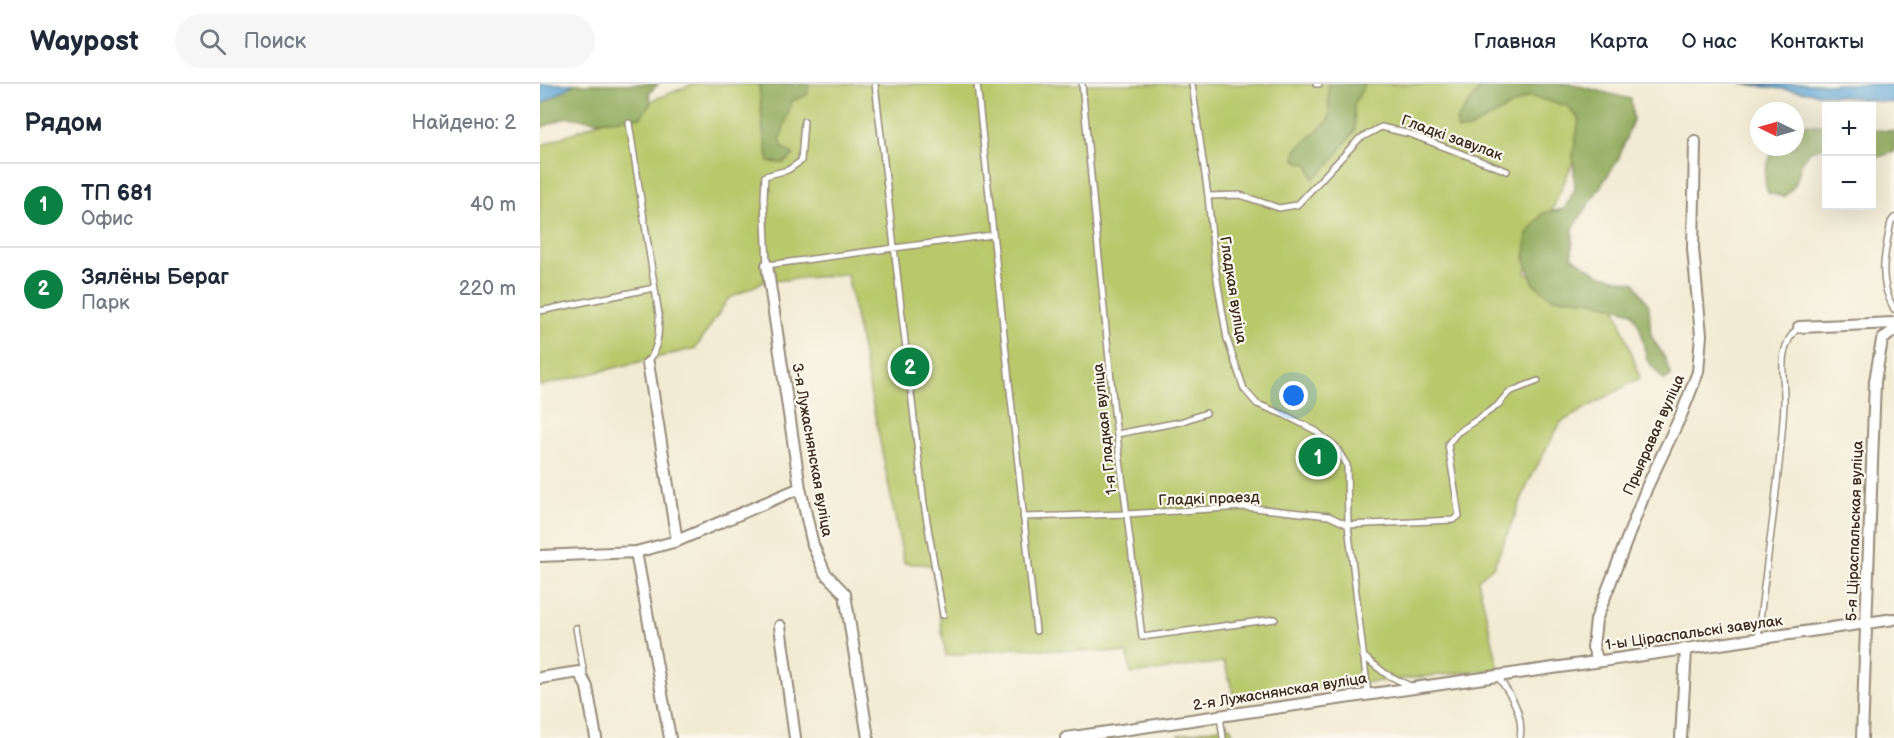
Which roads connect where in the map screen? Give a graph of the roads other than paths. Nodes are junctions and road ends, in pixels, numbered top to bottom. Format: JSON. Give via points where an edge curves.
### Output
{"nodes":[{"id":1,"x":875,"y":84,"type":"edge"},
{"id":2,"x":977,"y":84,"type":"edge"},
{"id":3,"x":1082,"y":84,"type":"edge"},
{"id":4,"x":1192,"y":84,"type":"edge"},
{"id":5,"x":804,"y":121,"type":"dead end"},
{"id":6,"x":629,"y":123,"type":"dead end"},
{"id":7,"x":1695,"y":141,"type":"dead end"},
{"id":8,"x":1507,"y":171,"type":"dead end"},
{"id":9,"x":1208,"y":196,"type":"junction"},
{"id":10,"x":1894,"y":218,"type":"edge"},
{"id":11,"x":992,"y":235,"type":"junction"},
{"id":12,"x":895,"y":248,"type":"junction"},
{"id":13,"x":767,"y":265,"type":"junction"},
{"id":14,"x":654,"y":288,"type":"junction"},
{"id":15,"x":1894,"y":309,"type":"edge"},
{"id":16,"x":540,"y":311,"type":"edge"},
{"id":17,"x":1894,"y":323,"type":"edge"},
{"id":18,"x":1799,"y":327,"type":"joint"},
{"id":19,"x":1894,"y":330,"type":"edge"},
{"id":20,"x":648,"y":363,"type":"joint"},
{"id":21,"x":1538,"y":381,"type":"dead end"},
{"id":22,"x":1206,"y":413,"type":"dead end"},
{"id":23,"x":1117,"y":434,"type":"junction"},
{"id":24,"x":800,"y":488,"type":"junction"},
{"id":25,"x":1126,"y":514,"type":"junction"},
{"id":26,"x":1023,"y":517,"type":"junction"},
{"id":27,"x":1348,"y":525,"type":"junction"},
{"id":28,"x":677,"y":541,"type":"junction"},
{"id":29,"x":636,"y":552,"type":"junction"},
{"id":30,"x":540,"y":556,"type":"edge"},
{"id":31,"x":943,"y":615,"type":"dead end"},
{"id":32,"x":1275,"y":619,"type":"dead end"},
{"id":33,"x":1894,"y":619,"type":"edge"},
{"id":34,"x":1867,"y":624,"type":"junction"},
{"id":35,"x":780,"y":626,"type":"dead end"},
{"id":36,"x":576,"y":628,"type":"dead end"},
{"id":37,"x":1036,"y":631,"type":"dead end"},
{"id":38,"x":1757,"y":639,"type":"junction"},
{"id":39,"x":1686,"y":650,"type":"junction"},
{"id":40,"x":1363,"y":656,"type":"junction"},
{"id":41,"x":1598,"y":661,"type":"junction"},
{"id":42,"x":1497,"y":675,"type":"junction"},
{"id":43,"x":540,"y":678,"type":"edge"},
{"id":44,"x":587,"y":687,"type":"junction"},
{"id":45,"x":1413,"y":687,"type":"junction"},
{"id":46,"x":1368,"y":694,"type":"junction"},
{"id":47,"x":1221,"y":717,"type":"junction"},
{"id":48,"x":596,"y":738,"type":"edge"},
{"id":49,"x":670,"y":738,"type":"edge"},
{"id":50,"x":795,"y":738,"type":"edge"},
{"id":51,"x":868,"y":738,"type":"edge"},
{"id":52,"x":1066,"y":738,"type":"edge"},
{"id":53,"x":1223,"y":738,"type":"edge"},
{"id":54,"x":1520,"y":738,"type":"edge"},
{"id":55,"x":1681,"y":738,"type":"edge"},
{"id":56,"x":1862,"y":738,"type":"edge"}],
"edges":[{"from":1,"to":12,"type":"lane"},
{"from":2,"to":11,"type":"lane"},
{"from":3,"to":23,"type":"lane","name":"1-я Гладкая вуліца"},
{"from":4,"to":9,"type":"lane","name":"Гладкая вуліца"},
{"from":5,"to":13,"type":"lane","via":[[801,161],[765,177]]},
{"from":6,"to":14,"type":"lane"},
{"from":7,"to":41,"type":"street","name":"Прыяравая вуліца","via":[[1693,249],[1701,335],[1698,372],[1647,487],[1596,620],[1593,647]]},
{"from":8,"to":9,"type":"lane","name":"Гладкі завулак","via":[[1381,127],[1359,138],[1297,205],[1279,208],[1240,195]]},
{"from":9,"to":27,"type":"lane","name":"Гладкая вуліца","via":[[1227,339],[1244,389],[1257,404],[1316,431],[1336,447],[1347,465]]},
{"from":10,"to":15,"type":"lane","via":[[1882,265]]},
{"from":11,"to":12,"type":"lane"},
{"from":11,"to":26,"type":"lane"},
{"from":12,"to":13,"type":"lane"},
{"from":12,"to":31,"type":"lane","via":[[924,504]]},
{"from":13,"to":24,"type":"street","name":"3-я Лужаснянская вуліца"},
{"from":14,"to":16,"type":"lane"},
{"from":14,"to":20,"type":"lane","via":[[659,337]]},
{"from":17,"to":18,"type":"street"},
{"from":18,"to":38,"type":"lane","via":[[1790,335],[1784,355],[1781,458]]},
{"from":19,"to":34,"type":"street","name":"5-я Ціраспальская вуліца","via":[[1882,340],[1875,381]]},
{"from":20,"to":28,"type":"street"},
{"from":21,"to":27,"type":"lane","name":"Гладкі праезд","via":[[1509,392],[1448,444],[1458,501],[1459,516],[1454,520]]},
{"from":22,"to":23,"type":"lane"},
{"from":23,"to":25,"type":"lane","name":"1-я Гладкая вуліца"},
{"from":24,"to":28,"type":"street"},
{"from":24,"to":51,"type":"street","name":"3-я Лужаснянская вуліца","via":[[813,545],[825,573],[845,594]]},
{"from":25,"to":26,"type":"lane","name":"Гладкі праезд"},
{"from":25,"to":27,"type":"lane","name":"Гладкі праезд","via":[[1245,507],[1329,516]]},
{"from":25,"to":32,"type":"lane","name":"1-я Гладкая вуліца","via":[[1142,637]]},
{"from":26,"to":37,"type":"lane"},
{"from":27,"to":40,"type":"lane","name":"Гладкая вуліца"},
{"from":28,"to":29,"type":"street"},
{"from":29,"to":30,"type":"street"},
{"from":29,"to":49,"type":"street"},
{"from":33,"to":34,"type":"street","name":"1-ы Ціраспальскі завулак"},
{"from":34,"to":38,"type":"street","name":"1-ы Ціраспальскі завулак"},
{"from":34,"to":56,"type":"street","name":"5-я Ціраспальская вуліца"},
{"from":35,"to":50,"type":"street"},
{"from":36,"to":44,"type":"lane"},
{"from":38,"to":39,"type":"street","name":"1-ы Ціраспальскі завулак"},
{"from":39,"to":41,"type":"street","name":"1-ы Ціраспальскі завулак"},
{"from":39,"to":55,"type":"street"},
{"from":40,"to":45,"type":"lane","via":[[1386,674]]},
{"from":40,"to":46,"type":"lane","name":"Гладкая вуліца"},
{"from":41,"to":42,"type":"street","name":"1-ы Ціраспальскі завулак"},
{"from":42,"to":45,"type":"street","name":"2-я Лужаснянская вуліца"},
{"from":42,"to":54,"type":"lane","via":[[1519,712]]},
{"from":43,"to":44,"type":"street","via":[[579,672]]},
{"from":44,"to":48,"type":"street"},
{"from":45,"to":46,"type":"street","name":"2-я Лужаснянская вуліца"},
{"from":46,"to":47,"type":"street","name":"2-я Лужаснянская вуліца"},
{"from":47,"to":52,"type":"street","name":"2-я Лужаснянская вуліца"},
{"from":47,"to":53,"type":"lane"}]}
